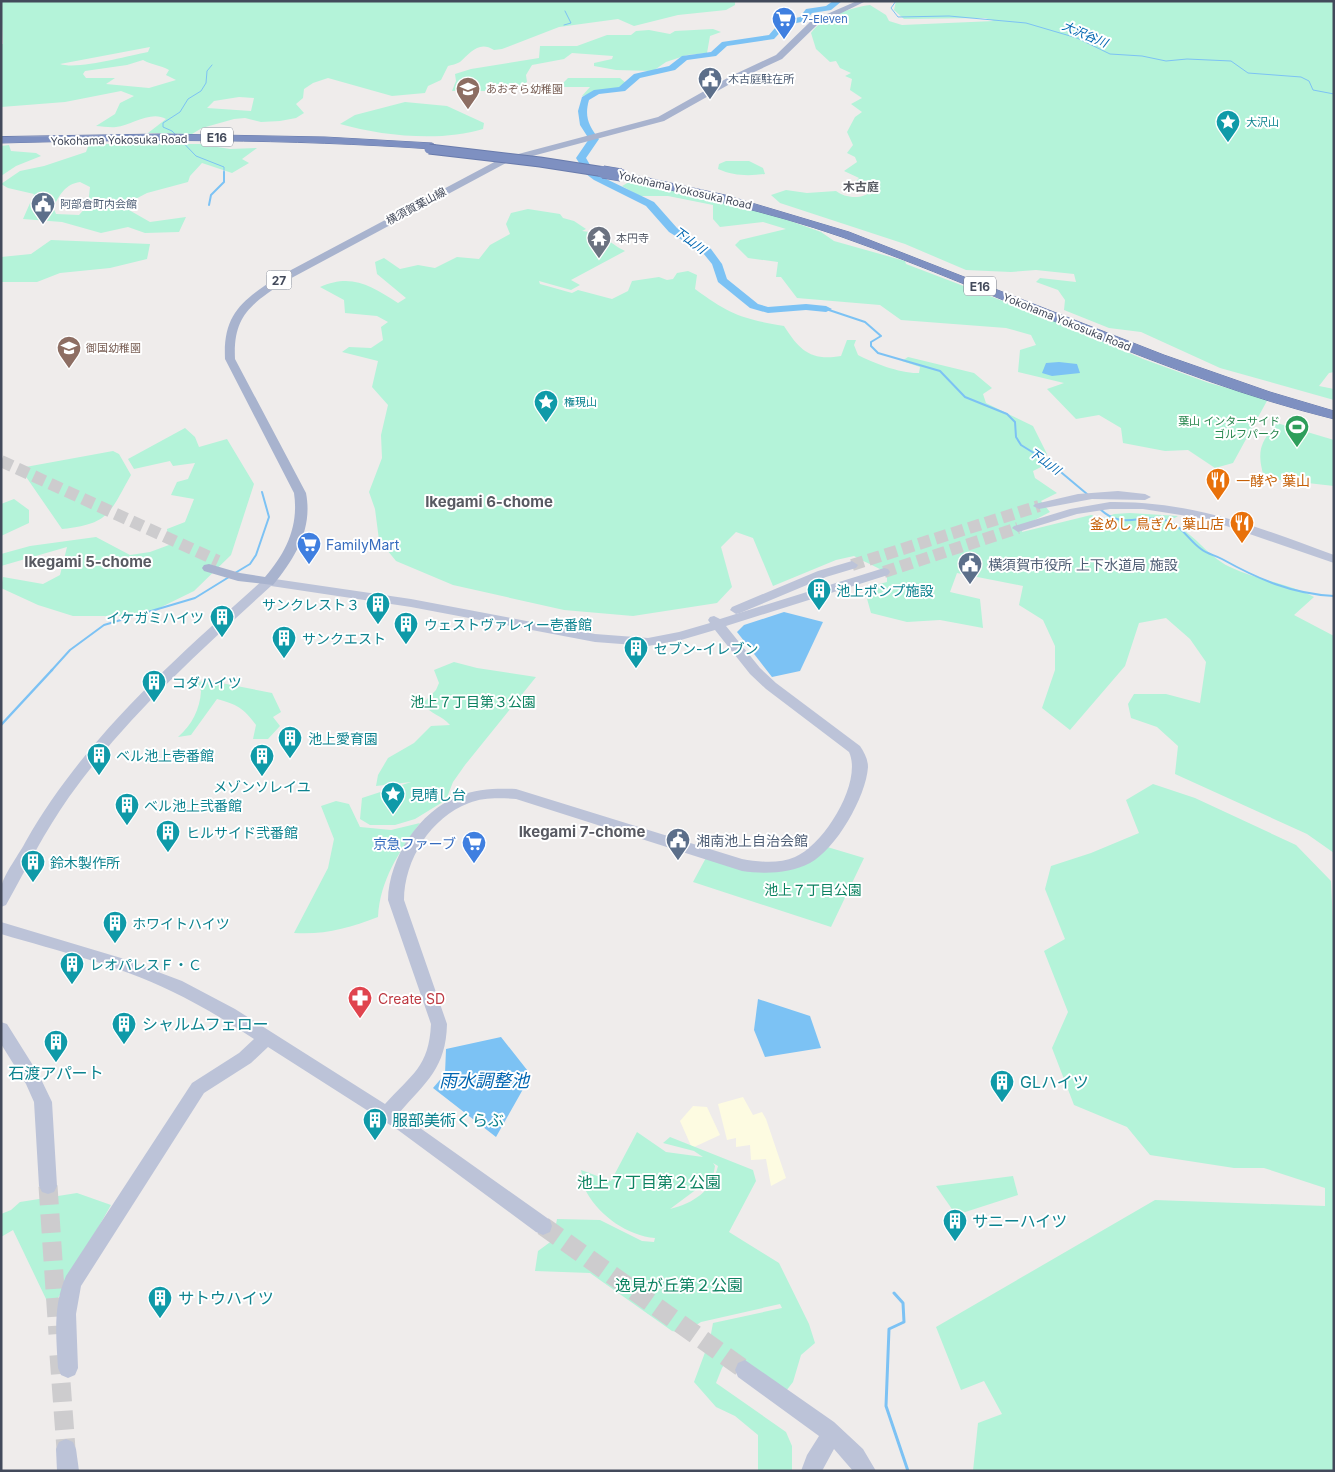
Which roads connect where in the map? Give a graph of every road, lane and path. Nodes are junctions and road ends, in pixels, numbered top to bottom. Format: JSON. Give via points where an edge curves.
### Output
{"nodes":[{"id":1,"x":863,"y":1,"type":"edge"},
{"id":2,"x":1,"y":141,"type":"edge"},
{"id":3,"x":621,"y":173,"type":"junction"},
{"id":4,"x":1334,"y":408,"type":"edge"},
{"id":5,"x":1334,"y":415,"type":"edge"},
{"id":6,"x":1039,"y":506,"type":"tunnel mouth"},
{"id":7,"x":1018,"y":528,"type":"tunnel mouth"},
{"id":8,"x":1334,"y":554,"type":"edge"},
{"id":9,"x":1334,"y":559,"type":"edge"},
{"id":10,"x":852,"y":564,"type":"tunnel mouth"},
{"id":11,"x":213,"y":565,"type":"tunnel mouth"},
{"id":12,"x":884,"y":572,"type":"tunnel mouth"},
{"id":13,"x":271,"y":579,"type":"junction"},
{"id":14,"x":716,"y":622,"type":"junction"},
{"id":15,"x":1,"y":901,"type":"edge"},
{"id":16,"x":1,"y":928,"type":"edge"},
{"id":17,"x":1,"y":1029,"type":"edge"},
{"id":18,"x":266,"y":1038,"type":"junction"},
{"id":19,"x":387,"y":1114,"type":"junction"},
{"id":20,"x":48,"y":1186,"type":"tunnel mouth"},
{"id":21,"x":542,"y":1226,"type":"tunnel mouth"},
{"id":22,"x":68,"y":1368,"type":"tunnel mouth"},
{"id":23,"x":745,"y":1370,"type":"tunnel mouth"},
{"id":24,"x":832,"y":1434,"type":"junction"},
{"id":25,"x":66,"y":1449,"type":"tunnel mouth"},
{"id":26,"x":68,"y":1471,"type":"edge"},
{"id":27,"x":811,"y":1471,"type":"edge"},
{"id":28,"x":866,"y":1471,"type":"edge"}],
"edges":[{"from":1,"to":13,"type":"main road","name":"横須賀葉山線","number":"27","via":[[814,23],[779,57],[661,119],[526,153],[487,168],[280,280],[255,297],[238,315],[229,338],[232,366],[292,474],[302,500],[300,525],[293,547]]},
{"from":2,"to":3,"type":"highway","name":"Yokohama Yokosuka Road","number":"E16","bridge":true,"via":[[227,140],[361,144],[430,148]]},
{"from":3,"to":4,"type":"highway","name":"Yokohama Yokosuka Road","number":"E16","via":[[724,193],[816,219],[918,255],[1164,354]]},
{"from":3,"to":5,"type":"highway","name":"Yokohama Yokosuka Road","number":"E16","via":[[721,197],[845,234],[1160,358]]},
{"from":6,"to":8,"type":"street","via":[[1099,495],[1172,501],[1237,518]]},
{"from":7,"to":9,"type":"street","via":[[1093,508],[1156,505],[1231,521]]},
{"from":10,"to":14,"type":"street","via":[[822,574]]},
{"from":11,"to":13,"type":"main road","via":[[238,577]]},
{"from":12,"to":14,"type":"street"},
{"from":13,"to":14,"type":"street","via":[[613,641],[663,640]]},
{"from":13,"to":15,"type":"street","via":[[149,692],[103,743],[64,794]]},
{"from":14,"to":19,"type":"street","via":[[755,671],[855,749],[861,760],[861,771],[845,811],[828,841],[818,852],[803,860],[787,866],[765,868],[742,865],[516,794],[477,796],[457,803],[438,817],[408,852],[396,884],[396,900],[439,1024],[440,1043],[423,1077]]},
{"from":16,"to":18,"type":"street","via":[[78,950],[176,986]]},
{"from":17,"to":20,"type":"street","via":[[34,1080],[43,1102]]},
{"from":18,"to":19,"type":"street"},
{"from":18,"to":22,"type":"street","via":[[245,1058],[198,1088],[73,1282],[65,1312]]},
{"from":19,"to":21,"type":"street"},
{"from":23,"to":24,"type":"street"},
{"from":24,"to":27,"type":"street"},
{"from":24,"to":28,"type":"street"},
{"from":25,"to":26,"type":"street"}]}
